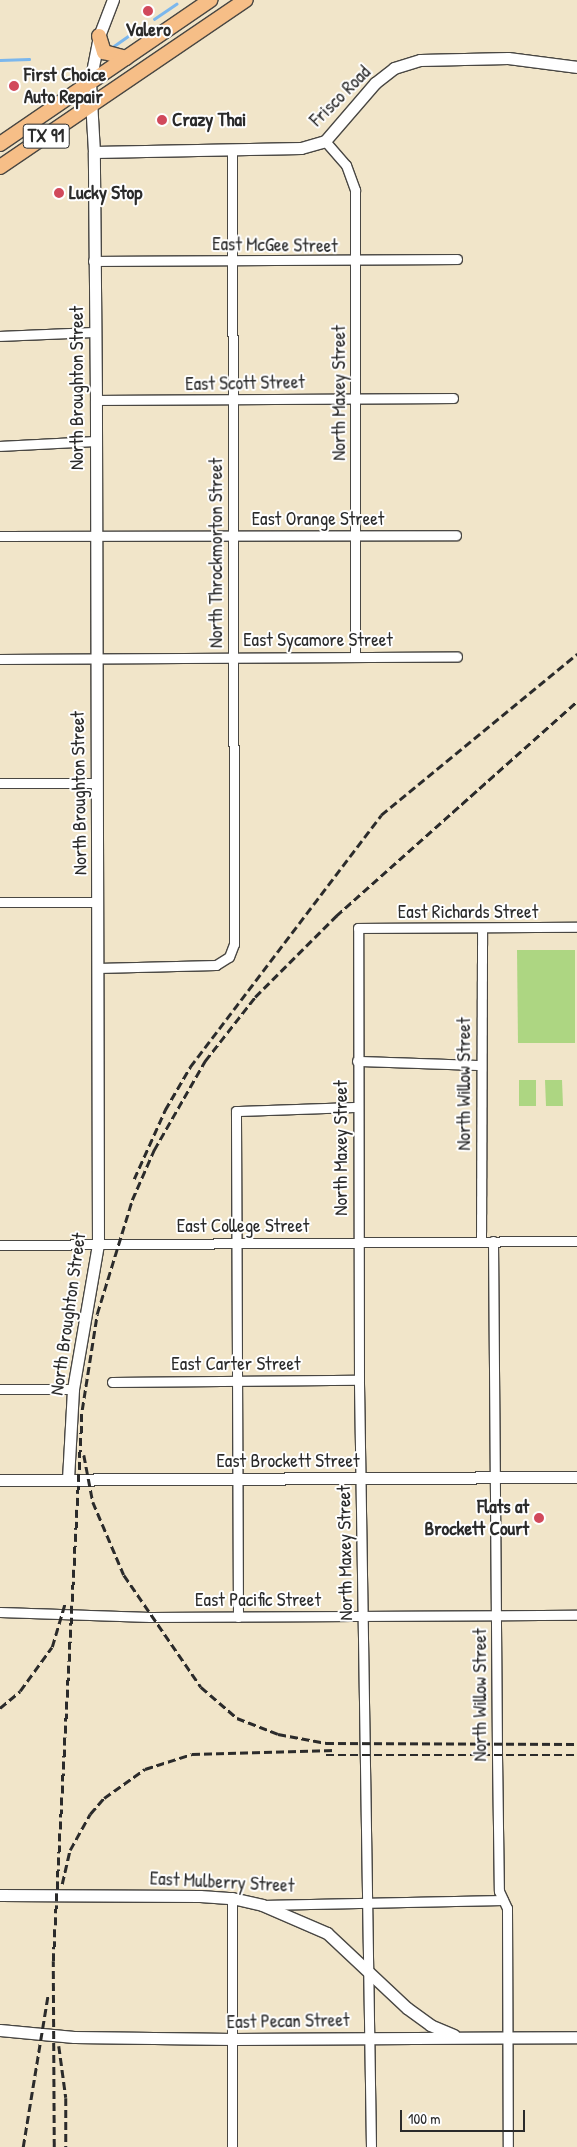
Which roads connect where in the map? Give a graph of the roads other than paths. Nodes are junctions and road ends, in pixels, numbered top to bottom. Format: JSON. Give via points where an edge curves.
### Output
{"nodes":[{"id":1,"x":113,"y":0,"type":"edge"},
{"id":2,"x":210,"y":0,"type":"edge"},
{"id":3,"x":246,"y":0,"type":"edge"},
{"id":4,"x":99,"y":36,"type":"junction"},
{"id":5,"x":126,"y":58,"type":"junction"},
{"id":6,"x":577,"y":67,"type":"edge"},
{"id":7,"x":90,"y":82,"type":"junction"},
{"id":8,"x":93,"y":104,"type":"junction"},
{"id":9,"x":325,"y":141,"type":"junction"},
{"id":10,"x":0,"y":144,"type":"edge"},
{"id":11,"x":232,"y":150,"type":"junction"},
{"id":12,"x":94,"y":152,"type":"junction"},
{"id":13,"x":0,"y":167,"type":"edge"},
{"id":14,"x":457,"y":259,"type":"dead end"},
{"id":15,"x":232,"y":260,"type":"junction"},
{"id":16,"x":93,"y":261,"type":"junction"},
{"id":17,"x":354,"y":262,"type":"junction"},
{"id":18,"x":95,"y":332,"type":"junction"},
{"id":19,"x":0,"y":336,"type":"edge"},
{"id":20,"x":356,"y":397,"type":"junction"},
{"id":21,"x":453,"y":398,"type":"dead end"},
{"id":22,"x":96,"y":400,"type":"junction"},
{"id":23,"x":233,"y":400,"type":"junction"},
{"id":24,"x":96,"y":441,"type":"junction"},
{"id":25,"x":0,"y":446,"type":"edge"},
{"id":26,"x":232,"y":535,"type":"junction"},
{"id":27,"x":355,"y":535,"type":"junction"},
{"id":28,"x":456,"y":535,"type":"dead end"},
{"id":29,"x":0,"y":536,"type":"edge"},
{"id":30,"x":94,"y":536,"type":"junction"},
{"id":31,"x":355,"y":655,"type":"junction"},
{"id":32,"x":457,"y":656,"type":"dead end"},
{"id":33,"x":232,"y":657,"type":"junction"},
{"id":34,"x":0,"y":659,"type":"edge"},
{"id":35,"x":95,"y":659,"type":"junction"},
{"id":36,"x":0,"y":783,"type":"edge"},
{"id":37,"x":96,"y":783,"type":"junction"},
{"id":38,"x":0,"y":902,"type":"edge"},
{"id":39,"x":98,"y":902,"type":"junction"},
{"id":40,"x":577,"y":927,"type":"edge"},
{"id":41,"x":358,"y":928,"type":"joint"},
{"id":42,"x":482,"y":928,"type":"junction"},
{"id":43,"x":97,"y":968,"type":"junction"},
{"id":44,"x":357,"y":1061,"type":"junction"},
{"id":45,"x":480,"y":1065,"type":"junction"},
{"id":46,"x":357,"y":1107,"type":"junction"},
{"id":47,"x":481,"y":1241,"type":"junction"},
{"id":48,"x":493,"y":1241,"type":"junction"},
{"id":49,"x":577,"y":1241,"type":"edge"},
{"id":50,"x":234,"y":1242,"type":"junction"},
{"id":51,"x":358,"y":1242,"type":"junction"},
{"id":52,"x":98,"y":1244,"type":"junction"},
{"id":53,"x":0,"y":1245,"type":"edge"},
{"id":54,"x":237,"y":1380,"type":"junction"},
{"id":55,"x":359,"y":1380,"type":"junction"},
{"id":56,"x":112,"y":1382,"type":"dead end"},
{"id":57,"x":0,"y":1389,"type":"edge"},
{"id":58,"x":73,"y":1389,"type":"junction"},
{"id":59,"x":577,"y":1477,"type":"edge"},
{"id":60,"x":360,"y":1478,"type":"junction"},
{"id":61,"x":496,"y":1478,"type":"junction"},
{"id":62,"x":68,"y":1479,"type":"junction"},
{"id":63,"x":236,"y":1479,"type":"junction"},
{"id":64,"x":0,"y":1480,"type":"edge"},
{"id":65,"x":0,"y":1612,"type":"edge"},
{"id":66,"x":496,"y":1615,"type":"junction"},
{"id":67,"x":577,"y":1615,"type":"edge"},
{"id":68,"x":362,"y":1616,"type":"junction"},
{"id":69,"x":238,"y":1617,"type":"junction"},
{"id":70,"x":0,"y":1895,"type":"edge"},
{"id":71,"x":232,"y":1898,"type":"junction"},
{"id":72,"x":369,"y":1900,"type":"junction"},
{"id":73,"x":503,"y":1900,"type":"junction"},
{"id":74,"x":262,"y":1905,"type":"junction"},
{"id":75,"x":370,"y":1970,"type":"junction"},
{"id":76,"x":0,"y":2030,"type":"edge"},
{"id":77,"x":460,"y":2037,"type":"junction"},
{"id":78,"x":506,"y":2037,"type":"junction"},
{"id":79,"x":577,"y":2037,"type":"edge"},
{"id":80,"x":370,"y":2038,"type":"junction"},
{"id":81,"x":233,"y":2039,"type":"junction"},
{"id":82,"x":232,"y":2147,"type":"edge"},
{"id":83,"x":371,"y":2147,"type":"edge"},
{"id":84,"x":508,"y":2147,"type":"edge"}],
"edges":[{"from":1,"to":4,"type":"street","name":"North Broughton Street"},
{"from":2,"to":5,"type":"main road","number":"TX 91"},
{"from":3,"to":8,"type":"main road","number":"TX 91"},
{"from":4,"to":5,"type":"main road","via":[[104,52]]},
{"from":4,"to":7,"type":"street","name":"North Broughton Street"},
{"from":5,"to":7,"type":"main road","number":"TX 91"},
{"from":6,"to":9,"type":"street","name":"Frisco Road","via":[[508,58],[420,60],[394,68],[375,83]]},
{"from":7,"to":8,"type":"street","name":"North Broughton Street"},
{"from":7,"to":10,"type":"main road","number":"TX 91"},
{"from":8,"to":12,"type":"street","name":"North Broughton Street"},
{"from":8,"to":13,"type":"main road","number":"TX 91"},
{"from":9,"to":11,"type":"street","name":"Frisco Road","via":[[302,148]]},
{"from":9,"to":17,"type":"street","name":"North Maxey Street","via":[[352,179]]},
{"from":11,"to":12,"type":"street","name":"Frisco Road"},
{"from":11,"to":15,"type":"street","name":"North Throckmorton Street"},
{"from":12,"to":16,"type":"street","name":"North Broughton Street"},
{"from":14,"to":17,"type":"street","name":"East McGee Street"},
{"from":15,"to":16,"type":"street","name":"East McGee Street"},
{"from":15,"to":17,"type":"street","name":"East McGee Street"},
{"from":15,"to":23,"type":"street","name":"North Throckmorton Street"},
{"from":16,"to":18,"type":"street","name":"North Broughton Street"},
{"from":17,"to":20,"type":"street","name":"North Maxey Street"},
{"from":18,"to":19,"type":"street"},
{"from":18,"to":22,"type":"street","name":"North Broughton Street"},
{"from":20,"to":21,"type":"street","name":"East Scott Street"},
{"from":20,"to":23,"type":"street","name":"East Scott Street"},
{"from":20,"to":27,"type":"street","name":"North Maxey Street"},
{"from":22,"to":23,"type":"street","name":"East Scott Street"},
{"from":22,"to":24,"type":"street","name":"North Broughton Street"},
{"from":23,"to":26,"type":"street","name":"North Throckmorton Street"},
{"from":24,"to":25,"type":"street"},
{"from":24,"to":30,"type":"street","name":"North Broughton Street"},
{"from":26,"to":27,"type":"street","name":"East Orange Street"},
{"from":26,"to":30,"type":"street","name":"East Orange Street"},
{"from":26,"to":33,"type":"street","name":"North Throckmorton Street"},
{"from":27,"to":28,"type":"street","name":"East Orange Street"},
{"from":27,"to":31,"type":"street","name":"North Maxey Street"},
{"from":29,"to":30,"type":"street","name":"East Orange Street"},
{"from":30,"to":35,"type":"street","name":"North Broughton Street"},
{"from":31,"to":32,"type":"street","name":"East Sycamore Street"},
{"from":31,"to":33,"type":"street","name":"East Sycamore Street"},
{"from":33,"to":35,"type":"street","name":"East Sycamore Street"},
{"from":33,"to":43,"type":"street","name":"North Throckmorton Street","via":[[234,944],[229,957],[216,965]]},
{"from":34,"to":35,"type":"street","name":"East Sycamore Street"},
{"from":35,"to":37,"type":"street","name":"North Broughton Street"},
{"from":36,"to":37,"type":"street"},
{"from":37,"to":39,"type":"street","name":"North Broughton Street"},
{"from":38,"to":39,"type":"street"},
{"from":39,"to":43,"type":"street","name":"North Broughton Street"},
{"from":40,"to":42,"type":"street","name":"East Richards Street"},
{"from":41,"to":42,"type":"street","name":"East Richards Street"},
{"from":41,"to":44,"type":"street","name":"North Maxey Street"},
{"from":42,"to":45,"type":"street","name":"North Willow Street"},
{"from":43,"to":52,"type":"street","name":"North Broughton Street"},
{"from":44,"to":45,"type":"street"},
{"from":44,"to":46,"type":"street","name":"North Maxey Street"},
{"from":45,"to":47,"type":"street","name":"North Willow Street"},
{"from":46,"to":50,"type":"street","via":[[236,1111]]},
{"from":46,"to":51,"type":"street","name":"North Maxey Street"},
{"from":47,"to":48,"type":"street","name":"East College Street"},
{"from":47,"to":51,"type":"street","name":"East College Street"},
{"from":48,"to":49,"type":"street","name":"East College Street"},
{"from":48,"to":61,"type":"street","name":"North Willow Street"},
{"from":50,"to":51,"type":"street","name":"East College Street"},
{"from":50,"to":52,"type":"street","name":"East College Street"},
{"from":50,"to":54,"type":"street"},
{"from":51,"to":55,"type":"street","name":"North Maxey Street"},
{"from":52,"to":53,"type":"street","name":"East College Street"},
{"from":52,"to":58,"type":"street","name":"North Broughton Street"},
{"from":54,"to":55,"type":"street","name":"East Carter Street"},
{"from":54,"to":56,"type":"street","name":"East Carter Street"},
{"from":54,"to":63,"type":"street"},
{"from":55,"to":60,"type":"street","name":"North Maxey Street"},
{"from":57,"to":58,"type":"street"},
{"from":58,"to":62,"type":"street","name":"North Broughton Street"},
{"from":59,"to":61,"type":"street","name":"East Brockett Street"},
{"from":60,"to":61,"type":"street","name":"East Brockett Street"},
{"from":60,"to":63,"type":"street","name":"East Brockett Street"},
{"from":60,"to":68,"type":"street","name":"North Maxey Street"},
{"from":61,"to":66,"type":"street","name":"North Willow Street"},
{"from":62,"to":63,"type":"street","name":"East Brockett Street"},
{"from":62,"to":64,"type":"street","name":"East Brockett Street"},
{"from":63,"to":69,"type":"street"},
{"from":65,"to":69,"type":"street","name":"East Pacific Street"},
{"from":66,"to":67,"type":"street","name":"East Pacific Street"},
{"from":66,"to":68,"type":"street","name":"East Pacific Street"},
{"from":66,"to":73,"type":"street","name":"North Willow Street","via":[[499,1891]]},
{"from":68,"to":69,"type":"street","name":"East Pacific Street"},
{"from":68,"to":72,"type":"street","name":"North Maxey Street"},
{"from":70,"to":71,"type":"street","name":"East Mulberry Street"},
{"from":71,"to":74,"type":"street","name":"East Mulberry Street"},
{"from":71,"to":81,"type":"street"},
{"from":72,"to":73,"type":"street","name":"East Mulberry Street"},
{"from":72,"to":74,"type":"street","name":"East Mulberry Street"},
{"from":72,"to":75,"type":"street","name":"North Maxey Street"},
{"from":73,"to":78,"type":"street","name":"North Willow Street","via":[[507,1908]]},
{"from":74,"to":75,"type":"street","via":[[327,1933]]},
{"from":75,"to":77,"type":"street","via":[[407,2008],[430,2025]]},
{"from":75,"to":80,"type":"street","name":"North Maxey Street"},
{"from":76,"to":81,"type":"street","name":"East Pecan Street","via":[[58,2036]]},
{"from":77,"to":78,"type":"street","name":"East Pecan Street"},
{"from":77,"to":80,"type":"street","name":"East Pecan Street"},
{"from":78,"to":79,"type":"street","name":"East Pecan Street"},
{"from":78,"to":84,"type":"street","name":"North Willow Street"},
{"from":80,"to":81,"type":"street","name":"East Pecan Street"},
{"from":80,"to":83,"type":"street","name":"North Maxey Street"},
{"from":81,"to":82,"type":"street"}]}
